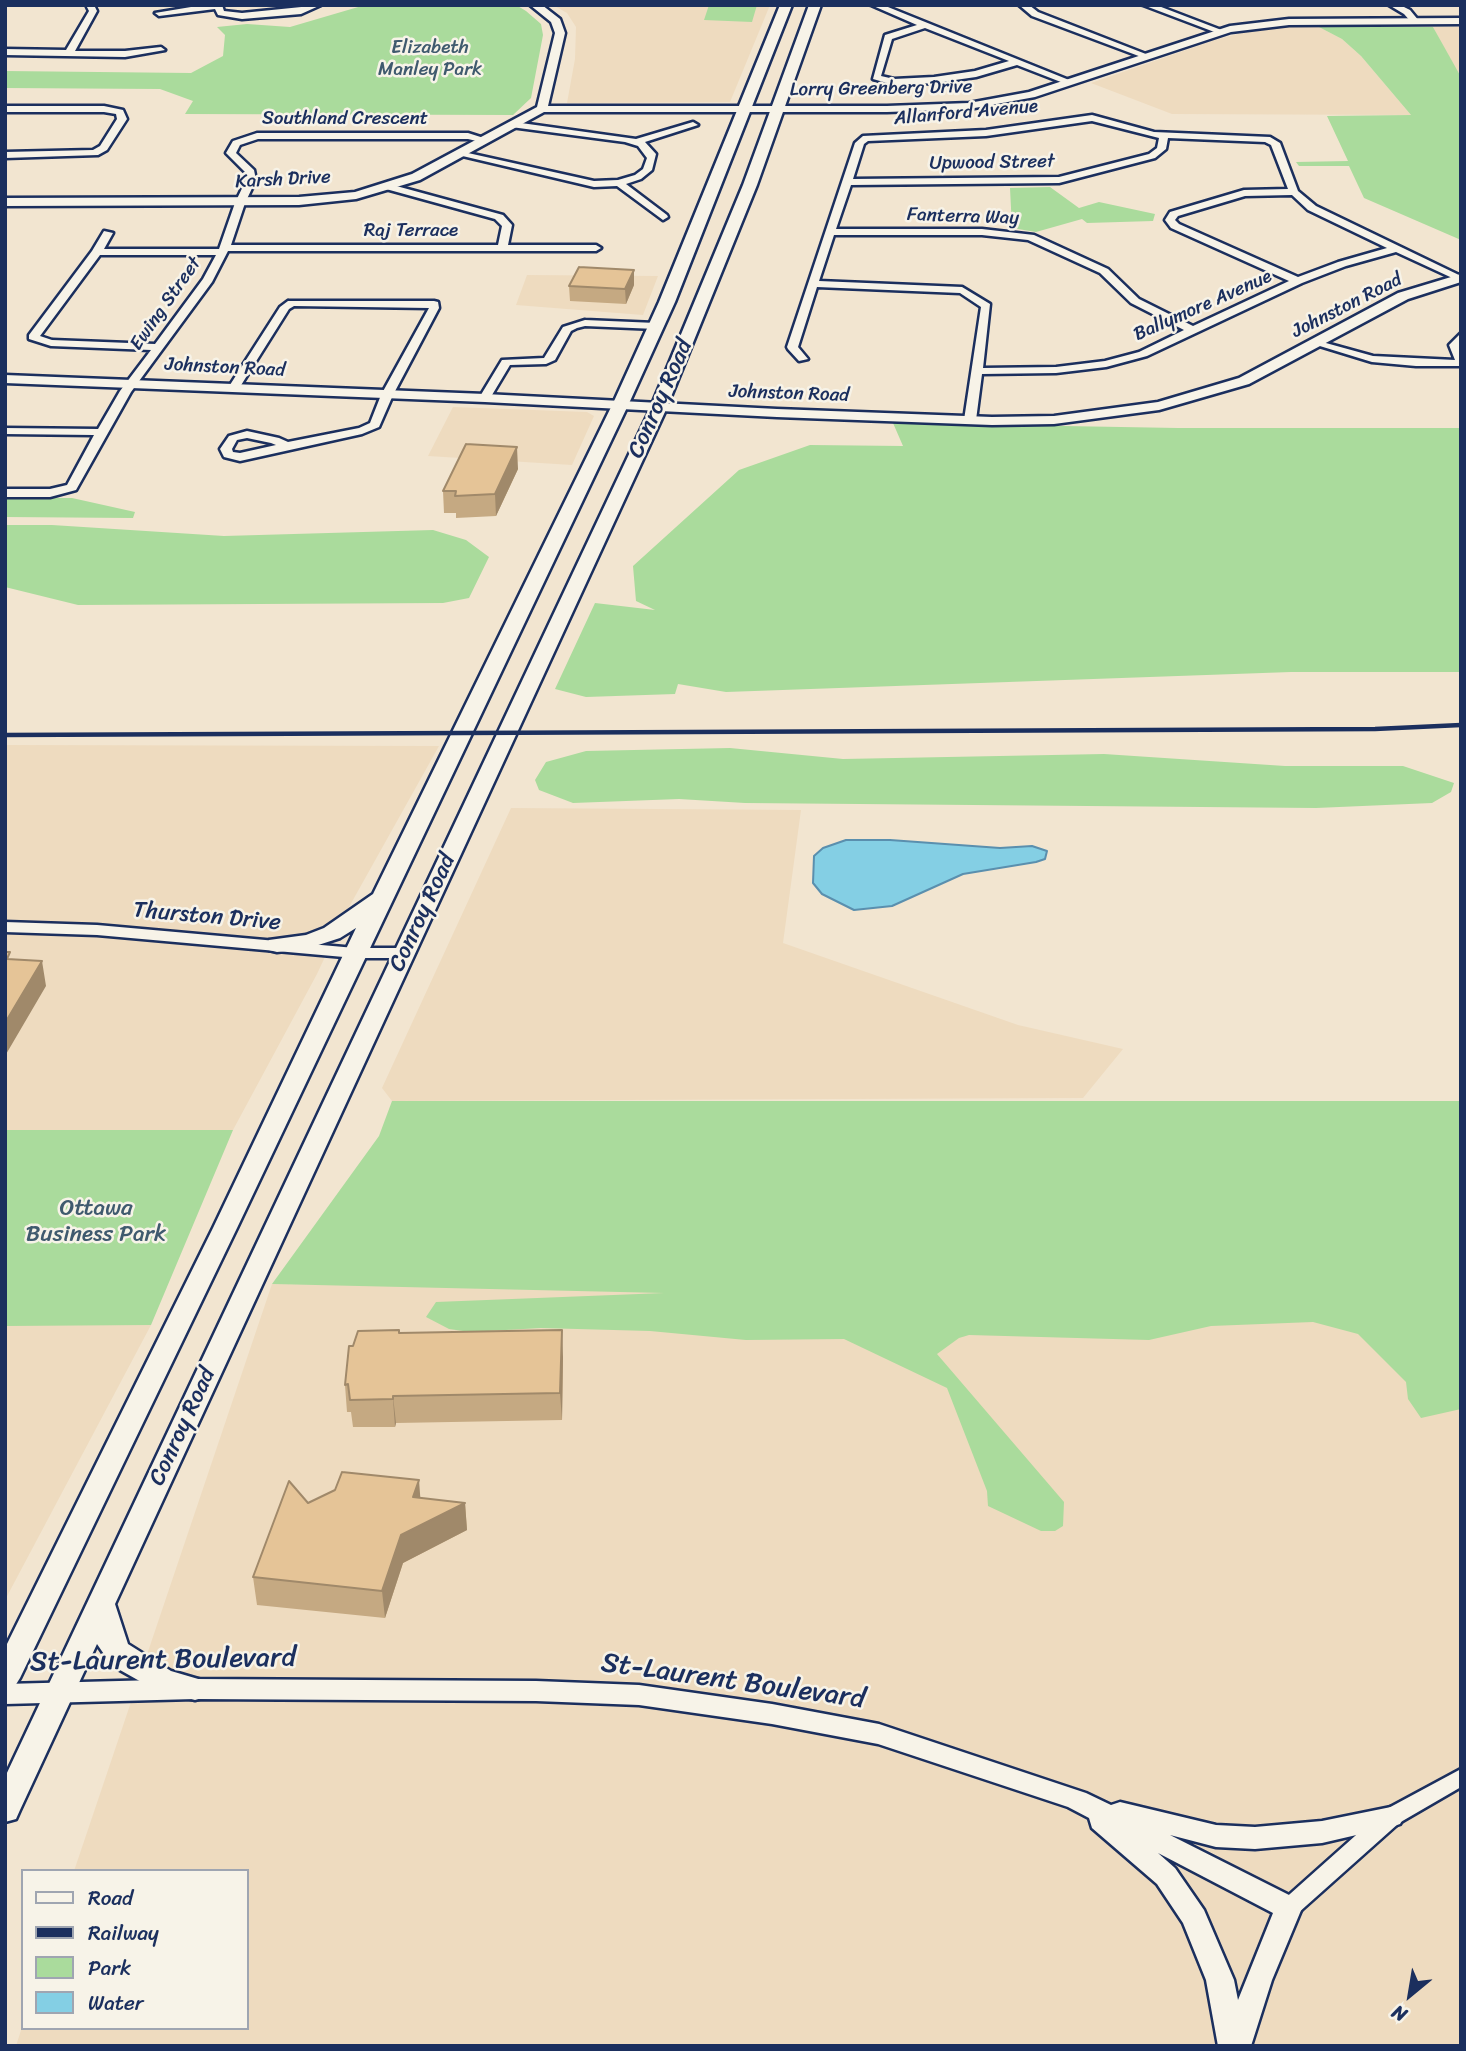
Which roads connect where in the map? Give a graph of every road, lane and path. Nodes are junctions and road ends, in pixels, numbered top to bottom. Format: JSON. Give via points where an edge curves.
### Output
{"nodes":[{"id":1,"x":90,"y":5,"type":"edge"},
{"id":2,"x":317,"y":5,"type":"edge"},
{"id":3,"x":534,"y":5,"type":"edge"},
{"id":4,"x":786,"y":5,"type":"edge"},
{"id":5,"x":816,"y":5,"type":"edge"},
{"id":6,"x":875,"y":5,"type":"edge"},
{"id":7,"x":1023,"y":5,"type":"edge"},
{"id":8,"x":1147,"y":5,"type":"edge"},
{"id":9,"x":1393,"y":5,"type":"edge"},
{"id":10,"x":217,"y":6,"type":"edge"},
{"id":11,"x":159,"y":13,"type":"dead end"},
{"id":12,"x":1415,"y":21,"type":"junction"},
{"id":13,"x":1461,"y":21,"type":"edge"},
{"id":14,"x":926,"y":26,"type":"junction"},
{"id":15,"x":1220,"y":31,"type":"junction"},
{"id":16,"x":161,"y":50,"type":"dead end"},
{"id":17,"x":5,"y":52,"type":"edge"},
{"id":18,"x":69,"y":53,"type":"junction"},
{"id":19,"x":1147,"y":56,"type":"junction"},
{"id":20,"x":1016,"y":62,"type":"junction"},
{"id":21,"x":1069,"y":82,"type":"junction"},
{"id":22,"x":5,"y":109,"type":"edge"},
{"id":23,"x":542,"y":109,"type":"junction"},
{"id":24,"x":745,"y":109,"type":"junction"},
{"id":25,"x":778,"y":109,"type":"junction"},
{"id":26,"x":514,"y":125,"type":"junction"},
{"id":27,"x":693,"y":125,"type":"dead end"},
{"id":28,"x":1164,"y":136,"type":"junction"},
{"id":29,"x":485,"y":140,"type":"junction"},
{"id":30,"x":635,"y":142,"type":"junction"},
{"id":31,"x":459,"y":154,"type":"junction"},
{"id":32,"x":5,"y":155,"type":"edge"},
{"id":33,"x":847,"y":182,"type":"junction"},
{"id":34,"x":618,"y":183,"type":"junction"},
{"id":35,"x":389,"y":187,"type":"junction"},
{"id":36,"x":1294,"y":192,"type":"junction"},
{"id":37,"x":5,"y":202,"type":"edge"},
{"id":38,"x":240,"y":203,"type":"junction"},
{"id":39,"x":663,"y":217,"type":"dead end"},
{"id":40,"x":830,"y":232,"type":"junction"},
{"id":41,"x":108,"y":233,"type":"dead end"},
{"id":42,"x":502,"y":248,"type":"junction"},
{"id":43,"x":596,"y":248,"type":"dead end"},
{"id":44,"x":1396,"y":249,"type":"junction"},
{"id":45,"x":224,"y":250,"type":"junction"},
{"id":46,"x":97,"y":252,"type":"junction"},
{"id":47,"x":1460,"y":279,"type":"edge"},
{"id":48,"x":1298,"y":281,"type":"junction"},
{"id":49,"x":813,"y":284,"type":"junction"},
{"id":50,"x":667,"y":302,"type":"junction"},
{"id":51,"x":702,"y":303,"type":"junction"},
{"id":52,"x":656,"y":326,"type":"junction"},
{"id":53,"x":1194,"y":331,"type":"junction"},
{"id":54,"x":1461,"y":336,"type":"edge"},
{"id":55,"x":1315,"y":343,"type":"junction"},
{"id":56,"x":159,"y":347,"type":"junction"},
{"id":57,"x":803,"y":359,"type":"dead end"},
{"id":58,"x":1461,"y":361,"type":"edge"},
{"id":59,"x":977,"y":371,"type":"junction"},
{"id":60,"x":5,"y":379,"type":"edge"},
{"id":61,"x":131,"y":384,"type":"junction"},
{"id":62,"x":234,"y":388,"type":"junction"},
{"id":63,"x":387,"y":395,"type":"junction"},
{"id":64,"x":485,"y":398,"type":"junction"},
{"id":65,"x":621,"y":402,"type":"junction"},
{"id":66,"x":660,"y":405,"type":"junction"},
{"id":67,"x":970,"y":417,"type":"junction"},
{"id":68,"x":5,"y":431,"type":"edge"},
{"id":69,"x":102,"y":432,"type":"junction"},
{"id":70,"x":286,"y":446,"type":"dead end"},
{"id":71,"x":5,"y":493,"type":"edge"},
{"id":72,"x":387,"y":890,"type":"junction"},
{"id":73,"x":5,"y":927,"type":"edge"},
{"id":74,"x":277,"y":945,"type":"junction"},
{"id":75,"x":355,"y":953,"type":"junction"},
{"id":76,"x":404,"y":953,"type":"junction"},
{"id":77,"x":101,"y":1604,"type":"junction"},
{"id":78,"x":5,"y":1678,"type":"edge"},
{"id":79,"x":195,"y":1689,"type":"junction"},
{"id":80,"x":61,"y":1692,"type":"junction"},
{"id":81,"x":5,"y":1694,"type":"edge"},
{"id":82,"x":1461,"y":1777,"type":"edge"},
{"id":83,"x":1076,"y":1800,"type":"junction"},
{"id":84,"x":5,"y":1810,"type":"edge"},
{"id":85,"x":1391,"y":1817,"type":"junction"},
{"id":86,"x":1289,"y":1908,"type":"junction"},
{"id":87,"x":1235,"y":2046,"type":"edge"}],
"edges":[{"from":1,"to":18,"type":"street","via":[[93,10]]},
{"from":2,"to":10,"type":"street","via":[[301,11],[242,16],[221,13]]},
{"from":3,"to":23,"type":"street","via":[[556,20],[560,33]]},
{"from":4,"to":24,"type":"main road","name":"Conroy Road"},
{"from":5,"to":25,"type":"main road","name":"Conroy Road"},
{"from":6,"to":14,"type":"street"},
{"from":7,"to":19,"type":"street","via":[[1035,14]]},
{"from":8,"to":15,"type":"street"},
{"from":9,"to":12,"type":"street"},
{"from":10,"to":11,"type":"street"},
{"from":12,"to":13,"type":"street","name":"Lorry Greenberg Drive"},
{"from":12,"to":15,"type":"street","name":"Lorry Greenberg Drive","via":[[1289,22]]},
{"from":14,"to":20,"type":"street"},
{"from":14,"to":20,"type":"street","via":[[888,37],[876,77],[894,82],[934,80]]},
{"from":15,"to":19,"type":"street","name":"Lorry Greenberg Drive"},
{"from":16,"to":18,"type":"street"},
{"from":17,"to":18,"type":"street"},
{"from":19,"to":21,"type":"street","name":"Lorry Greenberg Drive"},
{"from":20,"to":21,"type":"street"},
{"from":21,"to":25,"type":"street","name":"Lorry Greenberg Drive","via":[[1031,95],[969,106]]},
{"from":22,"to":32,"type":"street","via":[[104,109],[120,112],[122,119],[104,148],[95,153]]},
{"from":23,"to":24,"type":"street","name":"Lorry Greenberg Drive"},
{"from":23,"to":26,"type":"street","name":"Karsh Drive"},
{"from":24,"to":25,"type":"street","name":"Lorry Greenberg Drive"},
{"from":24,"to":50,"type":"main road","name":"Conroy Road"},
{"from":25,"to":51,"type":"main road","name":"Conroy Road"},
{"from":26,"to":29,"type":"street","name":"Karsh Drive"},
{"from":26,"to":30,"type":"street"},
{"from":27,"to":30,"type":"street"},
{"from":28,"to":33,"type":"street","name":"Upwood Street","via":[[1161,149],[1152,156],[1070,178],[1025,183]]},
{"from":28,"to":33,"type":"street","name":"Allanford Avenue","via":[[1092,118],[996,132],[866,138],[860,143]]},
{"from":28,"to":36,"type":"street","name":"Allanford Avenue","via":[[1272,141]]},
{"from":29,"to":31,"type":"street","name":"Karsh Drive"},
{"from":29,"to":38,"type":"street","name":"Southland Crescent","via":[[455,136],[248,137],[236,143],[232,153],[251,172]]},
{"from":30,"to":34,"type":"street","via":[[651,154],[651,162],[643,173]]},
{"from":31,"to":34,"type":"street","via":[[577,182]]},
{"from":31,"to":35,"type":"street","name":"Karsh Drive"},
{"from":33,"to":40,"type":"street","name":"Allanford Avenue"},
{"from":34,"to":39,"type":"street"},
{"from":35,"to":38,"type":"street","name":"Karsh Drive","via":[[320,200]]},
{"from":35,"to":42,"type":"street","via":[[499,217],[507,225]]},
{"from":36,"to":44,"type":"street","name":"Allanford Avenue","via":[[1320,214]]},
{"from":36,"to":48,"type":"street","via":[[1244,193],[1174,214],[1170,220]]},
{"from":37,"to":38,"type":"street","name":"Karsh Drive"},
{"from":38,"to":45,"type":"street","name":"Ewing Street"},
{"from":40,"to":49,"type":"street","name":"Allanford Avenue"},
{"from":40,"to":53,"type":"street","name":"Fanterra Way","via":[[982,232],[1030,237],[1104,271],[1135,301]]},
{"from":41,"to":46,"type":"street"},
{"from":42,"to":43,"type":"street","name":"Raj Terrace"},
{"from":42,"to":45,"type":"street","name":"Raj Terrace"},
{"from":44,"to":47,"type":"street","name":"Allanford Avenue"},
{"from":44,"to":48,"type":"street","name":"Ballymore Avenue"},
{"from":45,"to":46,"type":"street","name":"Raj Terrace"},
{"from":45,"to":56,"type":"street","name":"Ewing Street","via":[[208,281]]},
{"from":46,"to":56,"type":"street","via":[[33,337],[51,343]]},
{"from":47,"to":55,"type":"street","name":"Johnston Road","via":[[1403,296]]},
{"from":48,"to":53,"type":"street","name":"Ballymore Avenue"},
{"from":49,"to":57,"type":"street","name":"Allanford Avenue","via":[[792,347]]},
{"from":49,"to":59,"type":"street","via":[[972,294],[987,312]]},
{"from":50,"to":51,"type":"main road"},
{"from":50,"to":52,"type":"main road","name":"Conroy Road"},
{"from":51,"to":66,"type":"main road","name":"Conroy Road"},
{"from":52,"to":64,"type":"street","via":[[573,326],[546,361],[506,362]]},
{"from":52,"to":65,"type":"main road","name":"Conroy Road"},
{"from":53,"to":59,"type":"street","name":"Ballymore Avenue","via":[[1143,354],[1106,364]]},
{"from":54,"to":58,"type":"street","via":[[1454,345]]},
{"from":55,"to":58,"type":"street","via":[[1386,361]]},
{"from":55,"to":67,"type":"street","name":"Johnston Road","via":[[1244,381],[1159,406],[1034,421]]},
{"from":56,"to":61,"type":"street","name":"Ewing Street"},
{"from":59,"to":67,"type":"street"},
{"from":60,"to":61,"type":"street","name":"Johnston Road"},
{"from":61,"to":62,"type":"street","name":"Johnston Road"},
{"from":61,"to":69,"type":"street","name":"Ewing Street"},
{"from":62,"to":63,"type":"street","name":"Johnston Road"},
{"from":62,"to":63,"type":"street","via":[[285,307],[292,303],[434,304]]},
{"from":63,"to":64,"type":"street","name":"Johnston Road"},
{"from":63,"to":70,"type":"street","via":[[375,425]]},
{"from":64,"to":65,"type":"street","name":"Johnston Road"},
{"from":65,"to":66,"type":"street","name":"Johnston Road"},
{"from":65,"to":72,"type":"main road","name":"Conroy Road"},
{"from":66,"to":67,"type":"street","name":"Johnston Road"},
{"from":66,"to":76,"type":"main road","name":"Conroy Road"},
{"from":68,"to":69,"type":"street"},
{"from":69,"to":71,"type":"street","name":"Ewing Street","via":[[72,487],[50,493]]},
{"from":72,"to":74,"type":"main road","via":[[340,928],[309,941]]},
{"from":72,"to":75,"type":"main road","name":"Conroy Road"},
{"from":73,"to":74,"type":"street","name":"Thurston Drive"},
{"from":74,"to":75,"type":"street","name":"Thurston Drive"},
{"from":75,"to":76,"type":"street","name":"Thurston Drive"},
{"from":75,"to":78,"type":"main road","name":"Conroy Road"},
{"from":76,"to":77,"type":"main road","name":"Conroy Road"},
{"from":77,"to":79,"type":"main road","via":[[111,1643],[118,1652],[162,1680]]},
{"from":77,"to":80,"type":"main road","name":"Conroy Road"},
{"from":79,"to":80,"type":"street","name":"St-Laurent Boulevard"},
{"from":79,"to":83,"type":"street","name":"St-Laurent Boulevard","via":[[639,1695],[879,1734]]},
{"from":80,"to":81,"type":"street","name":"St-Laurent Boulevard"},
{"from":80,"to":84,"type":"main road","name":"Conroy Road"},
{"from":82,"to":85,"type":"street"},
{"from":83,"to":85,"type":"street","via":[[1216,1836],[1322,1832]]},
{"from":83,"to":86,"type":"street","name":"St-Laurent Boulevard"},
{"from":83,"to":87,"type":"street","via":[[1166,1876],[1194,1918],[1220,1980]]},
{"from":85,"to":86,"type":"street"},
{"from":86,"to":87,"type":"street"}]}
